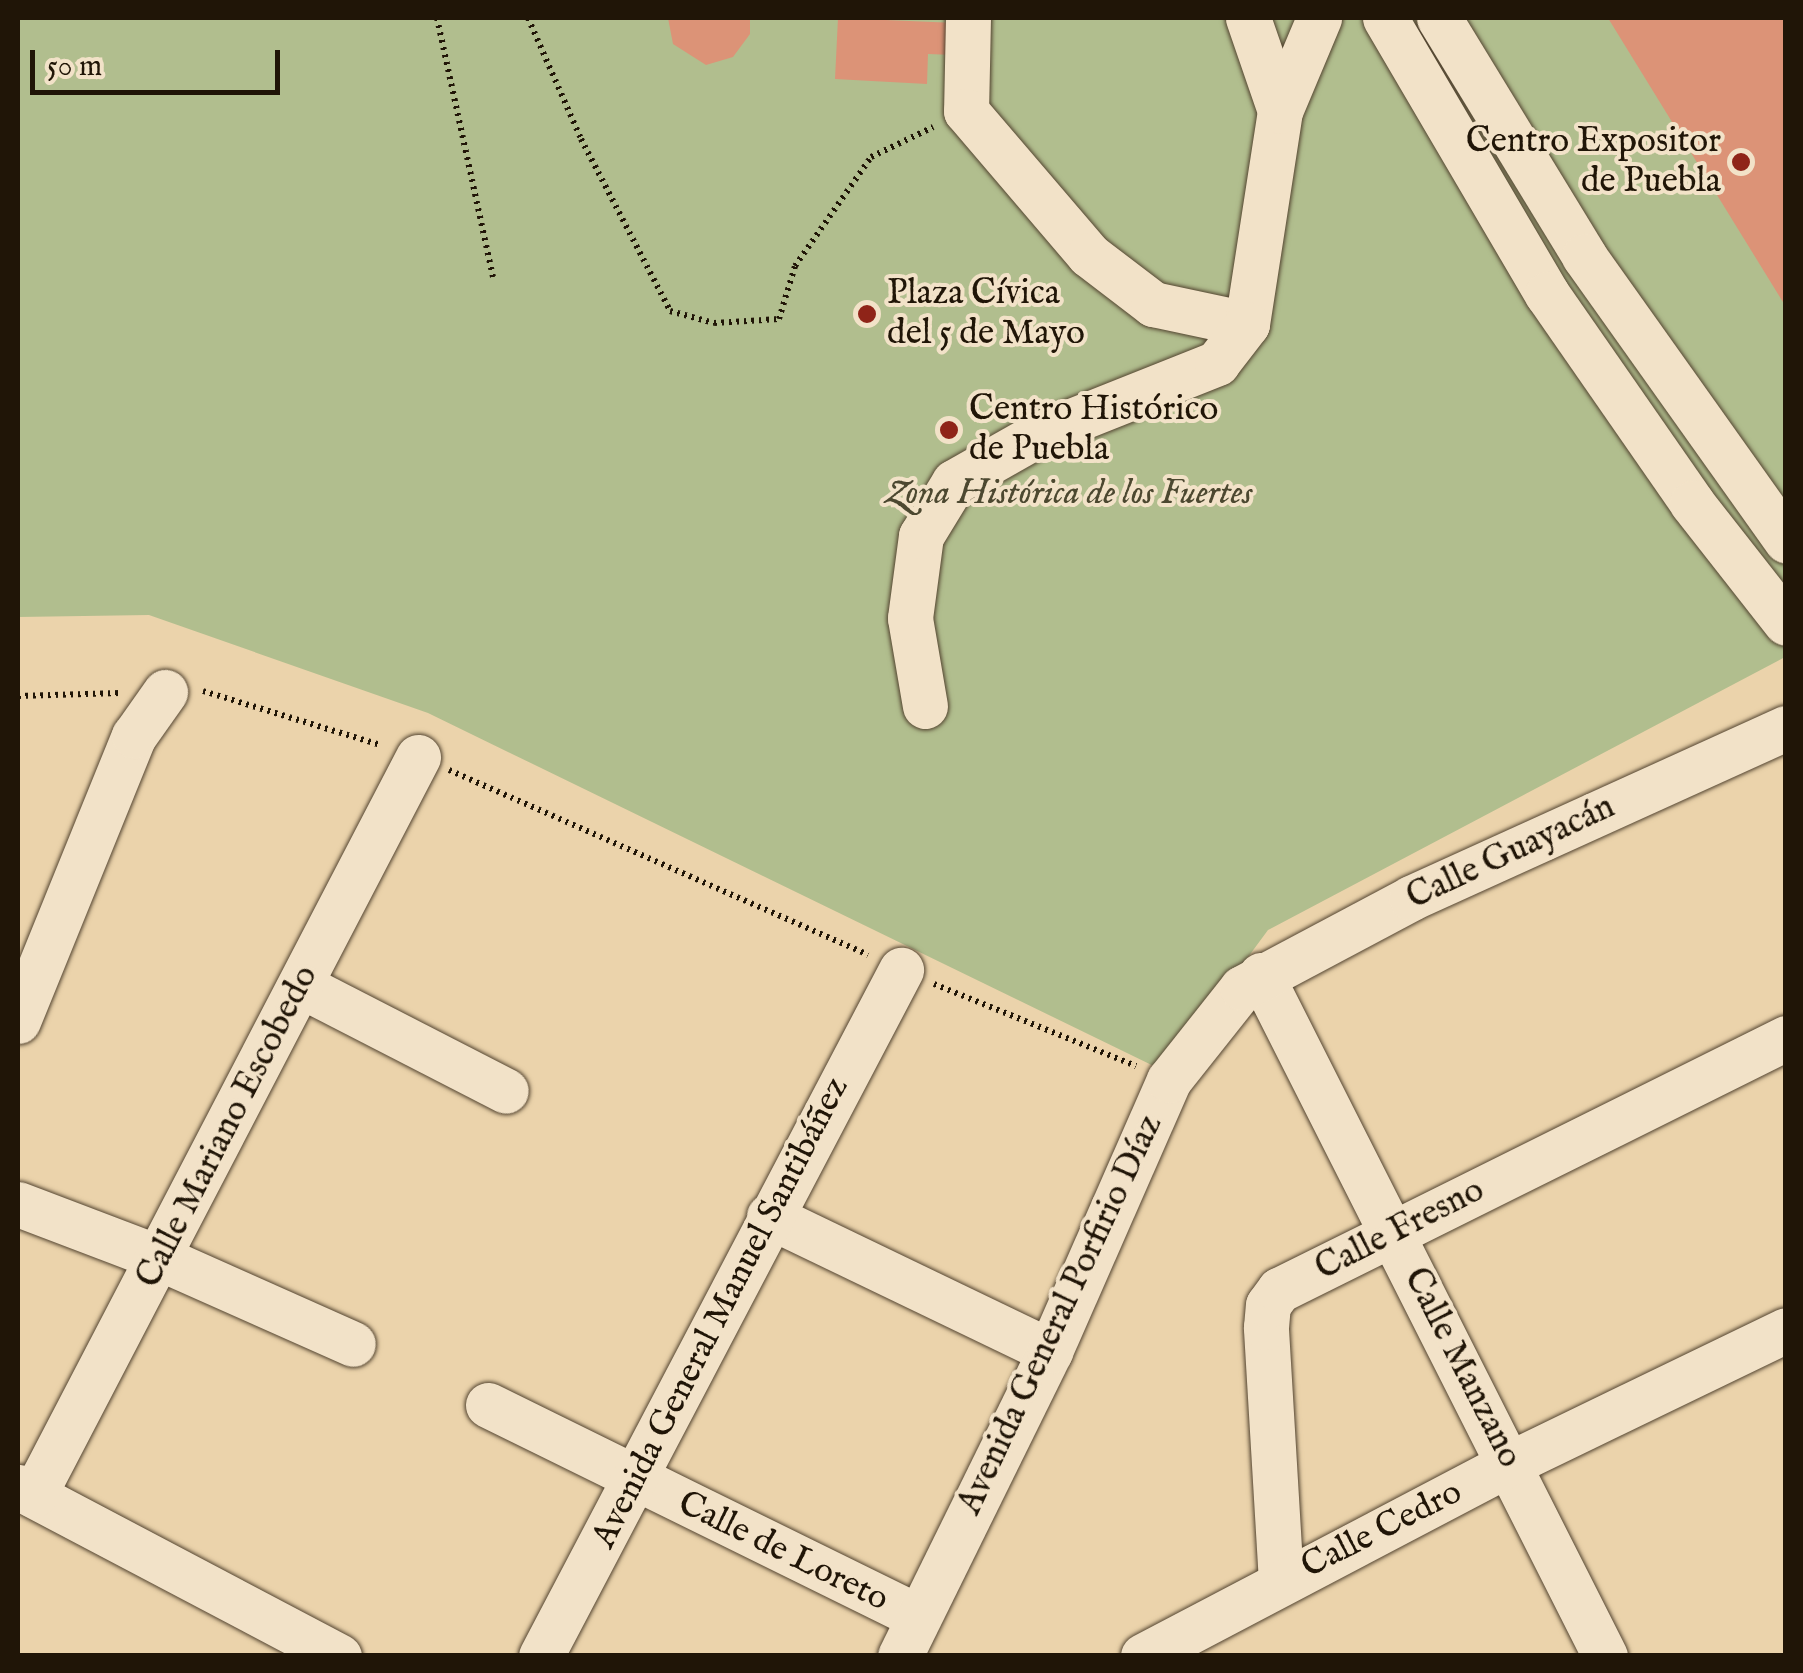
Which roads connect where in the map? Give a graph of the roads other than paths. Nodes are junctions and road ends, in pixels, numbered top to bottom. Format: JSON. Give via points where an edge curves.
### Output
{"nodes":[{"id":1,"x":968,"y":18,"type":"edge"},
{"id":2,"x":1248,"y":18,"type":"edge"},
{"id":3,"x":1320,"y":18,"type":"edge"},
{"id":4,"x":1384,"y":18,"type":"edge"},
{"id":5,"x":1440,"y":18,"type":"edge"},
{"id":6,"x":1280,"y":111,"type":"junction"},
{"id":7,"x":1246,"y":324,"type":"junction"},
{"id":8,"x":1786,"y":540,"type":"edge"},
{"id":9,"x":1786,"y":623,"type":"edge"},
{"id":10,"x":164,"y":692,"type":"road end"},
{"id":11,"x":925,"y":706,"type":"dead end"},
{"id":12,"x":1786,"y":728,"type":"edge"},
{"id":13,"x":418,"y":757,"type":"road end"},
{"id":14,"x":900,"y":970,"type":"road end"},
{"id":15,"x":1252,"y":982,"type":"junction"},
{"id":16,"x":302,"y":986,"type":"junction"},
{"id":17,"x":18,"y":1021,"type":"edge"},
{"id":18,"x":1786,"y":1038,"type":"edge"},
{"id":19,"x":506,"y":1091,"type":"dead end"},
{"id":20,"x":18,"y":1204,"type":"edge"},
{"id":21,"x":768,"y":1216,"type":"junction"},
{"id":22,"x":1393,"y":1232,"type":"junction"},
{"id":23,"x":160,"y":1258,"type":"junction"},
{"id":24,"x":1786,"y":1330,"type":"edge"},
{"id":25,"x":353,"y":1344,"type":"dead end"},
{"id":26,"x":1050,"y":1351,"type":"junction"},
{"id":27,"x":488,"y":1405,"type":"dead end"},
{"id":28,"x":1510,"y":1464,"type":"junction"},
{"id":29,"x":635,"y":1481,"type":"junction"},
{"id":30,"x":26,"y":1492,"type":"edge"},
{"id":31,"x":1281,"y":1582,"type":"junction"},
{"id":32,"x":909,"y":1636,"type":"edge"},
{"id":33,"x":338,"y":1656,"type":"edge"},
{"id":34,"x":541,"y":1656,"type":"edge"},
{"id":35,"x":1144,"y":1656,"type":"edge"},
{"id":36,"x":1605,"y":1656,"type":"edge"}],
"edges":[{"from":1,"to":7,"type":"street","via":[[966,111],[1089,255],[1153,304]]},
{"from":2,"to":6,"type":"street"},
{"from":3,"to":6,"type":"street"},
{"from":4,"to":9,"type":"street","via":[[1547,294]]},
{"from":5,"to":8,"type":"street","via":[[1584,256]]},
{"from":6,"to":7,"type":"street"},
{"from":7,"to":11,"type":"street","via":[[1217,363],[1040,434],[954,482],[921,536],[910,618]]},
{"from":10,"to":17,"type":"street","via":[[134,736]]},
{"from":12,"to":15,"type":"street","name":"Calle Guayacán","via":[[1411,898]]},
{"from":13,"to":16,"type":"street","name":"Calle Mariano Escobedo"},
{"from":14,"to":21,"type":"street","name":"Avenida General Manuel Santibáñez"},
{"from":15,"to":22,"type":"street","name":"Calle Manzano"},
{"from":15,"to":26,"type":"street","name":"Avenida General Porfirio Díaz","via":[[1169,1080]]},
{"from":16,"to":19,"type":"street"},
{"from":16,"to":23,"type":"street","name":"Calle Mariano Escobedo"},
{"from":18,"to":22,"type":"street","name":"Calle Fresno"},
{"from":20,"to":23,"type":"street"},
{"from":21,"to":26,"type":"street"},
{"from":21,"to":29,"type":"street","name":"Avenida General Manuel Santibáñez"},
{"from":22,"to":28,"type":"street","name":"Calle Manzano"},
{"from":22,"to":31,"type":"street","name":"Calle Fresno","via":[[1279,1290],[1268,1305]]},
{"from":23,"to":25,"type":"street"},
{"from":23,"to":30,"type":"street","name":"Calle Mariano Escobedo"},
{"from":24,"to":28,"type":"street","name":"Calle Cedro"},
{"from":26,"to":32,"type":"street","name":"Avenida General Porfirio Díaz"},
{"from":27,"to":29,"type":"street","name":"Calle de Loreto"},
{"from":28,"to":31,"type":"street","name":"Calle Cedro"},
{"from":28,"to":36,"type":"street","name":"Calle Manzano"},
{"from":29,"to":32,"type":"street","name":"Calle de Loreto"},
{"from":29,"to":34,"type":"street","name":"Avenida General Manuel Santibáñez"},
{"from":30,"to":33,"type":"street"},
{"from":31,"to":35,"type":"street","name":"Calle Cedro"}]}
